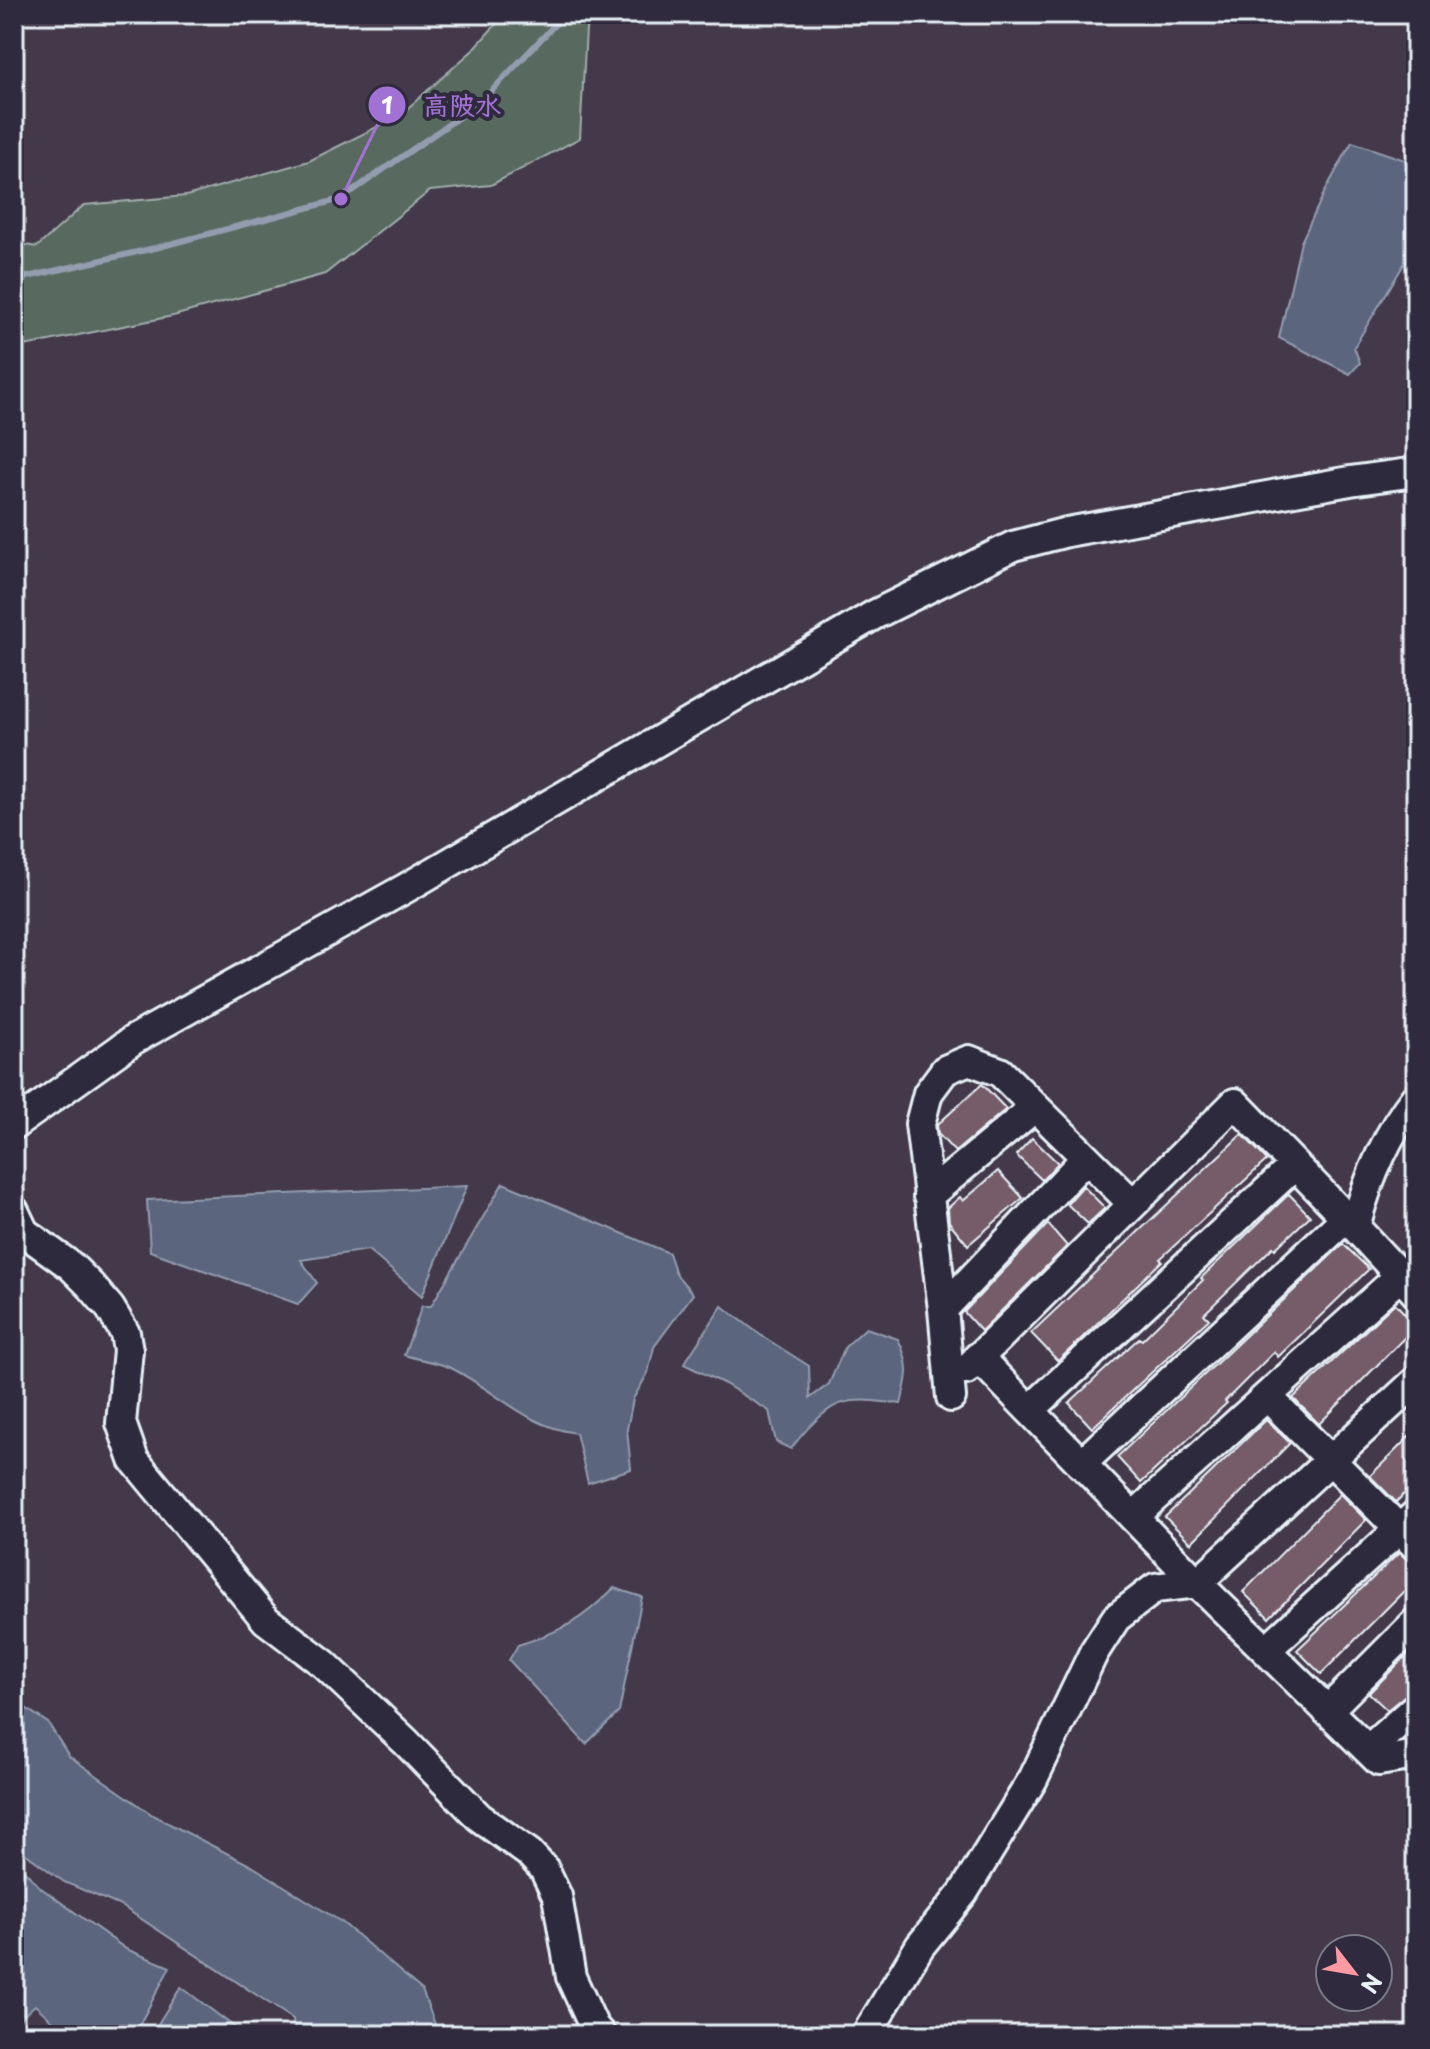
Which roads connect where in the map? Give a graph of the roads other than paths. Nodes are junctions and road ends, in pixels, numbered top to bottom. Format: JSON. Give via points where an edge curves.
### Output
{"nodes":[{"id":1,"x":1416,"y":472,"type":"edge"},
{"id":2,"x":1416,"y":1097,"type":"edge"},
{"id":3,"x":1035,"y":1107,"type":"junction"},
{"id":4,"x":14,"y":1125,"type":"edge"},
{"id":5,"x":1086,"y":1158,"type":"junction"},
{"id":6,"x":1295,"y":1165,"type":"junction"},
{"id":7,"x":928,"y":1196,"type":"junction"},
{"id":8,"x":1133,"y":1204,"type":"junction"},
{"id":9,"x":14,"y":1211,"type":"edge"},
{"id":10,"x":1350,"y":1223,"type":"junction"},
{"id":11,"x":1408,"y":1284,"type":"edge"},
{"id":12,"x":943,"y":1309,"type":"junction"},
{"id":13,"x":978,"y":1357,"type":"junction"},
{"id":14,"x":1416,"y":1381,"type":"edge"},
{"id":15,"x":1267,"y":1396,"type":"junction"},
{"id":16,"x":1030,"y":1410,"type":"junction"},
{"id":17,"x":1330,"y":1460,"type":"junction"},
{"id":18,"x":1081,"y":1464,"type":"junction"},
{"id":19,"x":1133,"y":1517,"type":"junction"},
{"id":20,"x":1411,"y":1530,"type":"edge"},
{"id":21,"x":1197,"y":1583,"type":"junction"},
{"id":22,"x":1416,"y":1622,"type":"edge"},
{"id":23,"x":1266,"y":1650,"type":"junction"},
{"id":24,"x":1416,"y":1707,"type":"edge"},
{"id":25,"x":1327,"y":1711,"type":"junction"},
{"id":26,"x":1368,"y":1750,"type":"junction"},
{"id":27,"x":1416,"y":1755,"type":"edge"},
{"id":28,"x":601,"y":2035,"type":"edge"},
{"id":29,"x":866,"y":2035,"type":"edge"}],
"edges":[{"from":1,"to":4,"type":"street","via":[[1067,532],[1013,546],[874,615],[133,1040]]},
{"from":2,"to":10,"type":"street","via":[[1381,1153]]},
{"from":3,"to":5,"type":"street"},
{"from":3,"to":7,"type":"street"},
{"from":3,"to":7,"type":"street","via":[[1000,1072],[969,1060],[945,1070],[928,1093],[920,1124]]},
{"from":5,"to":8,"type":"street"},
{"from":5,"to":12,"type":"street"},
{"from":6,"to":8,"type":"street","via":[[1235,1103]]},
{"from":6,"to":10,"type":"street"},
{"from":6,"to":16,"type":"street"},
{"from":7,"to":12,"type":"street"},
{"from":8,"to":13,"type":"street"},
{"from":9,"to":28,"type":"street","via":[[24,1232],[91,1286],[125,1333],[121,1423],[134,1460],[266,1620],[324,1664],[479,1817],[544,1869],[557,1896],[571,1977]]},
{"from":10,"to":11,"type":"street"},
{"from":10,"to":18,"type":"street"},
{"from":11,"to":15,"type":"street"},
{"from":12,"to":13,"type":"street","via":[[950,1392]]},
{"from":13,"to":16,"type":"street"},
{"from":14,"to":17,"type":"street"},
{"from":15,"to":17,"type":"street"},
{"from":15,"to":19,"type":"street"},
{"from":16,"to":18,"type":"street"},
{"from":17,"to":20,"type":"street"},
{"from":17,"to":21,"type":"street"},
{"from":18,"to":19,"type":"street"},
{"from":19,"to":21,"type":"street"},
{"from":20,"to":23,"type":"street"},
{"from":21,"to":23,"type":"street"},
{"from":21,"to":29,"type":"street","via":[[1155,1588],[1116,1618],[1033,1779]]},
{"from":22,"to":25,"type":"street"},
{"from":23,"to":25,"type":"street"},
{"from":24,"to":26,"type":"street"},
{"from":25,"to":26,"type":"street"},
{"from":26,"to":27,"type":"street","via":[[1379,1761]]}]}
